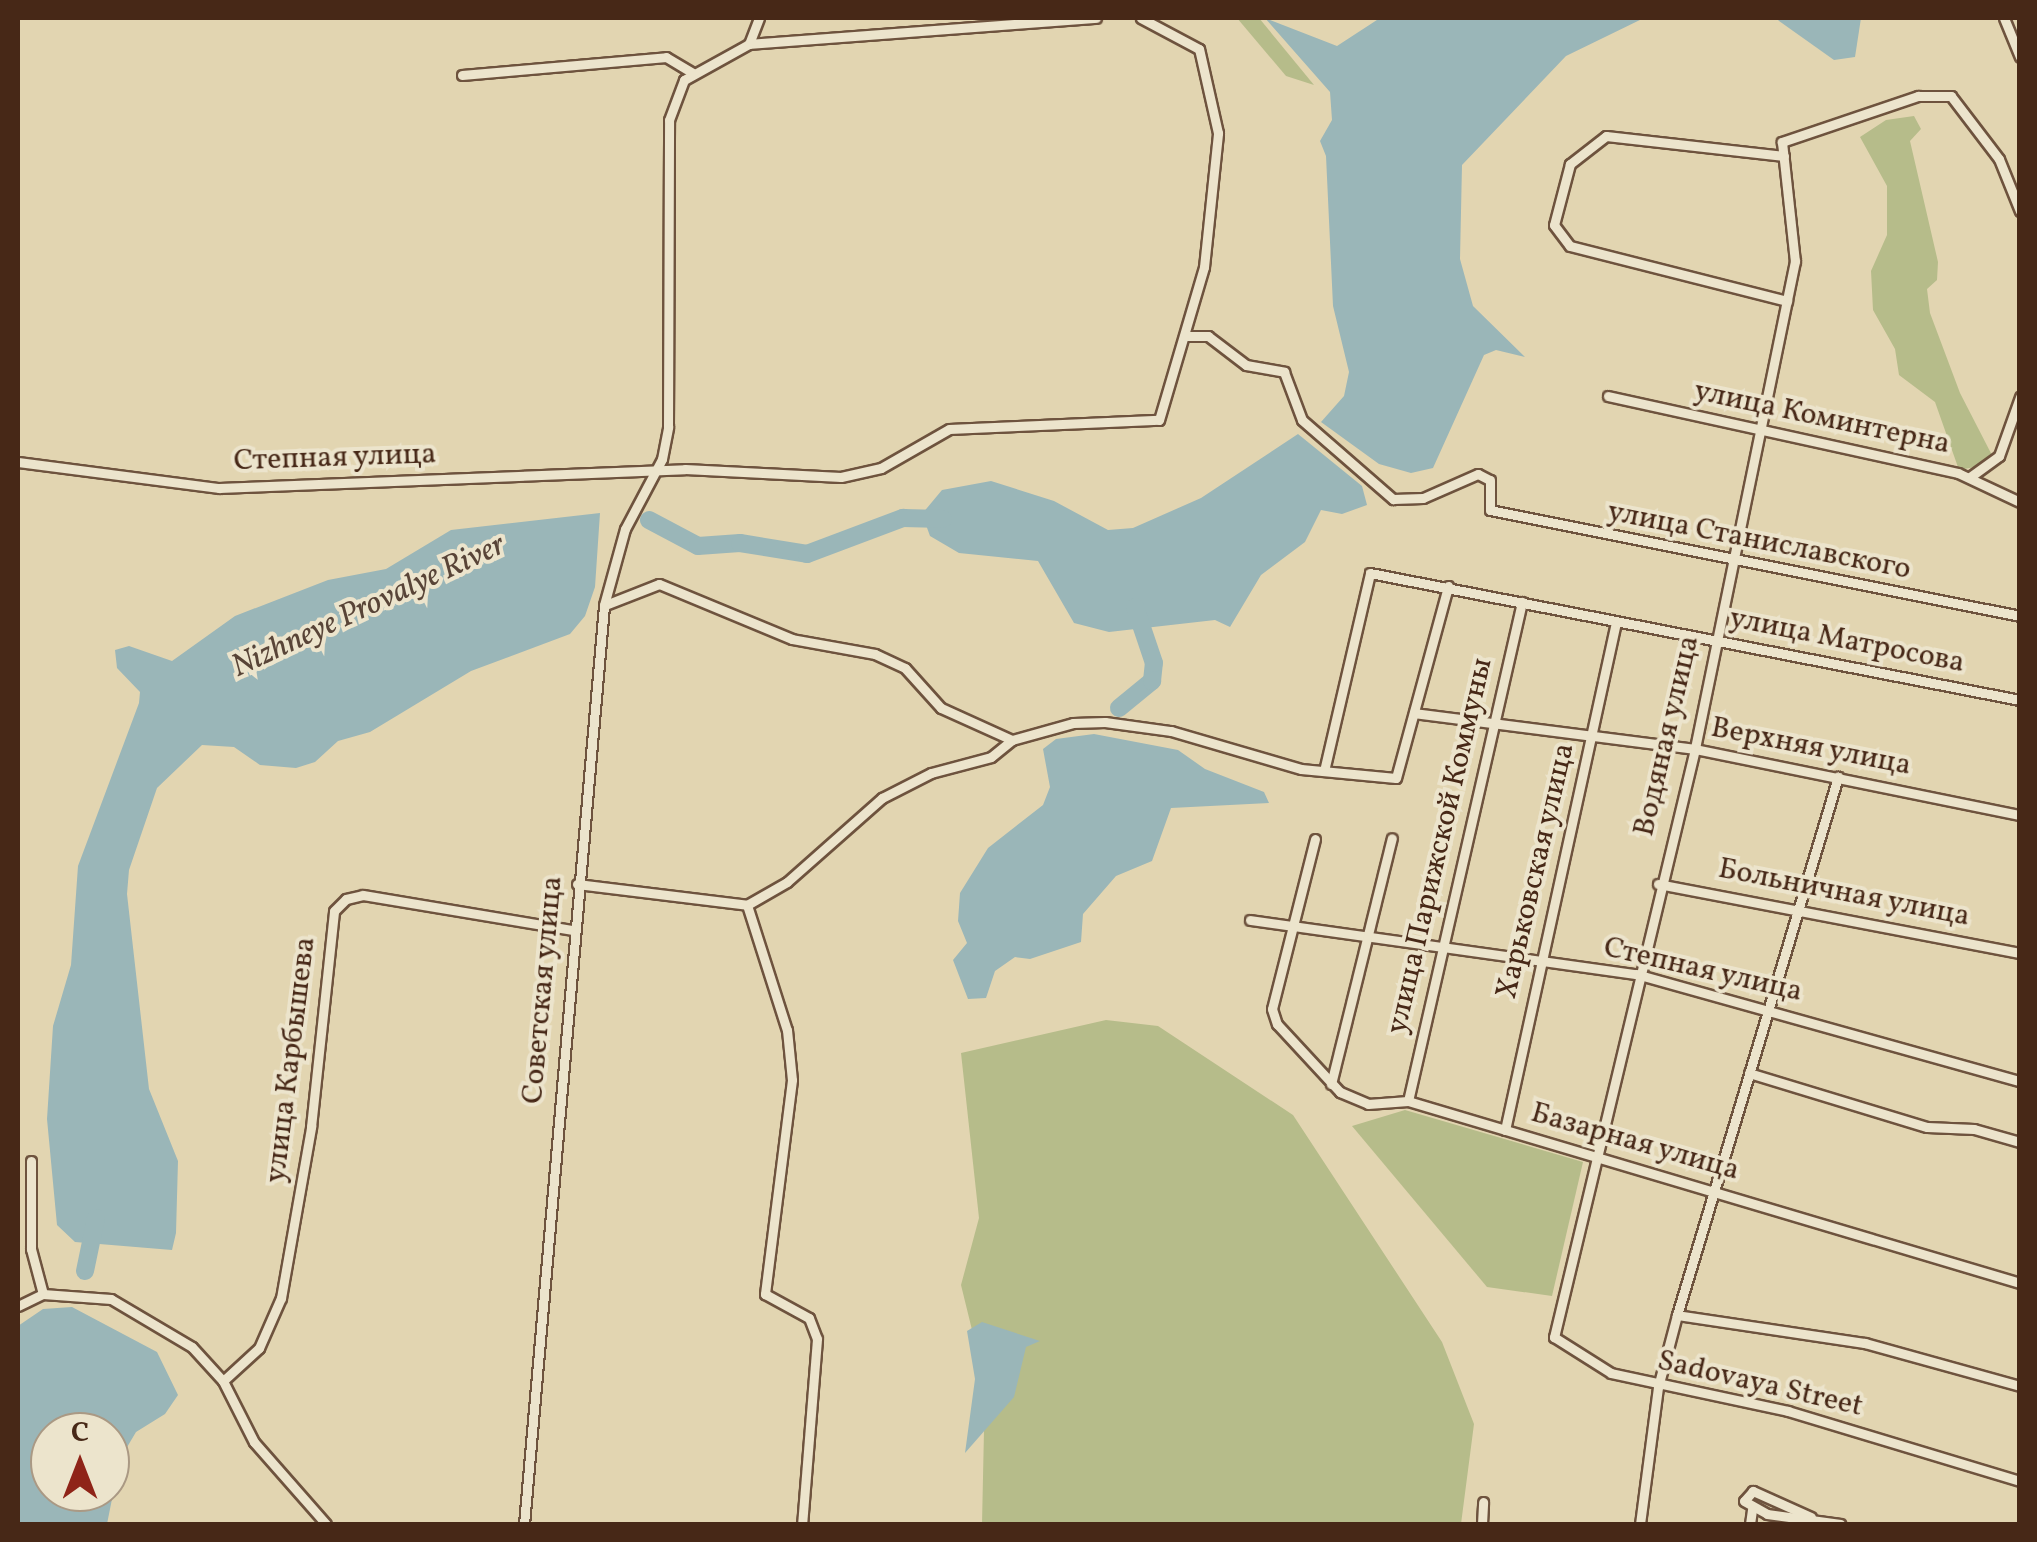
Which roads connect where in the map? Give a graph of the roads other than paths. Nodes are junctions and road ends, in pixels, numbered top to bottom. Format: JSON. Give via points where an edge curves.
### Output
{"nodes":[{"id":1,"x":759,"y":18,"type":"edge"},
{"id":2,"x":1096,"y":18,"type":"edge"},
{"id":3,"x":1140,"y":18,"type":"edge"},
{"id":4,"x":2004,"y":18,"type":"edge"},
{"id":5,"x":749,"y":44,"type":"junction"},
{"id":6,"x":2020,"y":57,"type":"edge"},
{"id":7,"x":693,"y":73,"type":"junction"},
{"id":8,"x":462,"y":74,"type":"dead end"},
{"id":9,"x":1784,"y":156,"type":"junction"},
{"id":10,"x":2020,"y":211,"type":"edge"},
{"id":11,"x":1787,"y":302,"type":"junction"},
{"id":12,"x":1186,"y":336,"type":"junction"},
{"id":13,"x":1608,"y":396,"type":"dead end"},
{"id":14,"x":2020,"y":397,"type":"edge"},
{"id":15,"x":1761,"y":430,"type":"junction"},
{"id":16,"x":18,"y":462,"type":"edge"},
{"id":17,"x":656,"y":470,"type":"junction"},
{"id":18,"x":1970,"y":476,"type":"junction"},
{"id":19,"x":2020,"y":502,"type":"edge"},
{"id":20,"x":1730,"y":562,"type":"junction"},
{"id":21,"x":1448,"y":586,"type":"junction"},
{"id":22,"x":1522,"y":602,"type":"junction"},
{"id":23,"x":604,"y":605,"type":"junction"},
{"id":24,"x":2020,"y":616,"type":"edge"},
{"id":25,"x":1616,"y":622,"type":"junction"},
{"id":26,"x":1715,"y":642,"type":"junction"},
{"id":27,"x":2020,"y":700,"type":"edge"},
{"id":28,"x":1414,"y":713,"type":"junction"},
{"id":29,"x":1493,"y":726,"type":"junction"},
{"id":30,"x":1592,"y":736,"type":"junction"},
{"id":31,"x":1012,"y":740,"type":"junction"},
{"id":32,"x":1695,"y":749,"type":"junction"},
{"id":33,"x":1324,"y":771,"type":"junction"},
{"id":34,"x":1838,"y":777,"type":"junction"},
{"id":35,"x":2020,"y":815,"type":"edge"},
{"id":36,"x":1315,"y":838,"type":"dead end"},
{"id":37,"x":1392,"y":838,"type":"dead end"},
{"id":38,"x":577,"y":884,"type":"junction"},
{"id":39,"x":1658,"y":884,"type":"junction"},
{"id":40,"x":747,"y":905,"type":"junction"},
{"id":41,"x":1803,"y":908,"type":"junction"},
{"id":42,"x":1250,"y":920,"type":"dead end"},
{"id":43,"x":1294,"y":926,"type":"junction"},
{"id":44,"x":574,"y":930,"type":"junction"},
{"id":45,"x":1364,"y":938,"type":"junction"},
{"id":46,"x":2018,"y":949,"type":"edge"},
{"id":47,"x":1442,"y":951,"type":"junction"},
{"id":48,"x":1539,"y":964,"type":"junction"},
{"id":49,"x":1636,"y":974,"type":"junction"},
{"id":50,"x":1770,"y":1009,"type":"junction"},
{"id":51,"x":1749,"y":1074,"type":"junction"},
{"id":52,"x":2020,"y":1081,"type":"edge"},
{"id":53,"x":1330,"y":1084,"type":"junction"},
{"id":54,"x":1408,"y":1101,"type":"junction"},
{"id":55,"x":1505,"y":1130,"type":"junction"},
{"id":56,"x":2020,"y":1142,"type":"edge"},
{"id":57,"x":1594,"y":1155,"type":"junction"},
{"id":58,"x":30,"y":1161,"type":"dead end"},
{"id":59,"x":1711,"y":1190,"type":"junction"},
{"id":60,"x":2020,"y":1283,"type":"edge"},
{"id":61,"x":43,"y":1294,"type":"junction"},
{"id":62,"x":18,"y":1306,"type":"edge"},
{"id":63,"x":1677,"y":1315,"type":"junction"},
{"id":64,"x":1554,"y":1337,"type":"joint"},
{"id":65,"x":223,"y":1380,"type":"junction"},
{"id":66,"x":2020,"y":1386,"type":"edge"},
{"id":67,"x":1658,"y":1387,"type":"junction"},
{"id":68,"x":2020,"y":1482,"type":"edge"},
{"id":69,"x":1483,"y":1502,"type":"dead end"},
{"id":70,"x":1752,"y":1509,"type":"junction"},
{"id":71,"x":1810,"y":1517,"type":"junction"},
{"id":72,"x":326,"y":1524,"type":"edge"},
{"id":73,"x":524,"y":1524,"type":"edge"},
{"id":74,"x":802,"y":1524,"type":"edge"},
{"id":75,"x":1482,"y":1524,"type":"edge"},
{"id":76,"x":1640,"y":1524,"type":"edge"},
{"id":77,"x":1750,"y":1524,"type":"edge"},
{"id":78,"x":1838,"y":1524,"type":"edge"}],
"edges":[{"from":1,"to":5,"type":"street"},
{"from":2,"to":5,"type":"street"},
{"from":3,"to":12,"type":"street","name":"Степная улица","via":[[1199,49],[1218,132],[1204,267]]},
{"from":4,"to":6,"type":"street"},
{"from":5,"to":7,"type":"street"},
{"from":7,"to":8,"type":"street","via":[[666,57]]},
{"from":7,"to":17,"type":"street","via":[[675,94],[669,120],[668,428]]},
{"from":9,"to":10,"type":"street","name":"Водяная улица","via":[[1782,142],[1918,96],[1950,96],[1999,159]]},
{"from":9,"to":11,"type":"street","name":"Водяная улица","via":[[1795,244]]},
{"from":9,"to":11,"type":"street","via":[[1606,136],[1570,164],[1554,225],[1560,240]]},
{"from":11,"to":15,"type":"street","name":"Водяная улица"},
{"from":12,"to":17,"type":"street","name":"Степная улица","via":[[1167,408],[1149,424],[949,429],[881,468],[842,477]]},
{"from":12,"to":20,"type":"street","name":"улица Станиславского","via":[[1208,336],[1246,365],[1266,364],[1288,376],[1302,420],[1383,496],[1423,498],[1478,474],[1490,480],[1490,510]]},
{"from":13,"to":15,"type":"street","name":"улица Коминтерна"},
{"from":14,"to":18,"type":"street","via":[[1999,456]]},
{"from":15,"to":18,"type":"street","name":"улица Коминтерна"},
{"from":15,"to":20,"type":"street","name":"Водяная улица"},
{"from":16,"to":17,"type":"street","name":"Степная улица","via":[[219,488]]},
{"from":17,"to":23,"type":"street","name":"Советская улица","via":[[625,529]]},
{"from":18,"to":19,"type":"street","name":"улица Коминтерна"},
{"from":20,"to":24,"type":"street","name":"улица Станиславского"},
{"from":20,"to":26,"type":"street","name":"Водяная улица"},
{"from":21,"to":22,"type":"street","name":"улица Матросова"},
{"from":21,"to":28,"type":"street"},
{"from":21,"to":33,"type":"street","name":"улица Матросова","via":[[1370,573]]},
{"from":22,"to":25,"type":"street","name":"улица Матросова"},
{"from":22,"to":29,"type":"street","name":"улица Парижской Коммуны"},
{"from":23,"to":31,"type":"street","via":[[659,584],[792,639],[875,654],[906,668],[942,708]]},
{"from":23,"to":38,"type":"street","name":"Советская улица"},
{"from":25,"to":26,"type":"street","name":"улица Матросова"},
{"from":25,"to":30,"type":"street","name":"Харьковская улица"},
{"from":26,"to":27,"type":"street","name":"улица Матросова"},
{"from":26,"to":32,"type":"street","name":"Водяная улица"},
{"from":28,"to":29,"type":"street","name":"Верхняя улица"},
{"from":28,"to":33,"type":"street","via":[[1396,778]]},
{"from":29,"to":30,"type":"street","name":"Верхняя улица"},
{"from":29,"to":47,"type":"street","name":"улица Парижской Коммуны"},
{"from":30,"to":32,"type":"street","name":"Верхняя улица"},
{"from":30,"to":48,"type":"street","name":"Харьковская улица"},
{"from":31,"to":33,"type":"street","via":[[1073,723],[1136,726]]},
{"from":31,"to":40,"type":"street","via":[[990,757],[931,773],[882,798],[787,882]]},
{"from":32,"to":34,"type":"street","name":"Верхняя улица"},
{"from":32,"to":39,"type":"street","name":"Водяная улица"},
{"from":34,"to":35,"type":"street","name":"Верхняя улица"},
{"from":34,"to":41,"type":"street"},
{"from":36,"to":43,"type":"street"},
{"from":37,"to":45,"type":"street"},
{"from":38,"to":40,"type":"street"},
{"from":38,"to":44,"type":"street","name":"Советская улица"},
{"from":39,"to":41,"type":"street","name":"Больничная улица"},
{"from":39,"to":49,"type":"street","name":"Водяная улица"},
{"from":40,"to":74,"type":"street","via":[[786,1030],[792,1080],[765,1294],[809,1318],[817,1339]]},
{"from":41,"to":46,"type":"street","name":"Больничная улица"},
{"from":41,"to":50,"type":"street"},
{"from":42,"to":43,"type":"street","name":"Степная улица"},
{"from":43,"to":45,"type":"street","name":"Степная улица"},
{"from":43,"to":53,"type":"street","name":"Базарная улица","via":[[1272,1009],[1277,1024]]},
{"from":44,"to":65,"type":"street","name":"улица Карбышева","via":[[363,896],[346,898],[334,911],[312,1128],[281,1298],[259,1348]]},
{"from":44,"to":73,"type":"street","name":"Советская улица"},
{"from":45,"to":47,"type":"street","name":"Степная улица"},
{"from":45,"to":53,"type":"street"},
{"from":47,"to":48,"type":"street","name":"Степная улица"},
{"from":47,"to":54,"type":"street","name":"улица Парижской Коммуны"},
{"from":48,"to":49,"type":"street","name":"Степная улица"},
{"from":48,"to":55,"type":"street","name":"Харьковская улица"},
{"from":49,"to":50,"type":"street","name":"Степная улица"},
{"from":49,"to":57,"type":"street","name":"Водяная улица"},
{"from":50,"to":51,"type":"street"},
{"from":50,"to":52,"type":"street","name":"Степная улица"},
{"from":51,"to":56,"type":"street","via":[[1927,1127],[1974,1129]]},
{"from":51,"to":59,"type":"street"},
{"from":53,"to":54,"type":"street","name":"Базарная улица","via":[[1368,1104]]},
{"from":54,"to":55,"type":"street","name":"Базарная улица"},
{"from":55,"to":57,"type":"street","name":"Базарная улица"},
{"from":57,"to":59,"type":"street","name":"Базарная улица"},
{"from":57,"to":64,"type":"street","name":"Водяная улица"},
{"from":58,"to":61,"type":"street","via":[[31,1248]]},
{"from":59,"to":60,"type":"street","name":"Базарная улица"},
{"from":59,"to":63,"type":"street"},
{"from":61,"to":62,"type":"street"},
{"from":61,"to":65,"type":"street","via":[[84,1293],[134,1310],[192,1347]]},
{"from":63,"to":66,"type":"street","via":[[1865,1344]]},
{"from":63,"to":67,"type":"street"},
{"from":64,"to":67,"type":"street","name":"Sadovaya Street","via":[[1611,1373]]},
{"from":65,"to":72,"type":"street","via":[[254,1442]]},
{"from":67,"to":68,"type":"street","name":"Sadovaya Street","via":[[1788,1411]]},
{"from":67,"to":76,"type":"street"},
{"from":69,"to":75,"type":"street"},
{"from":70,"to":71,"type":"street"},
{"from":70,"to":71,"type":"street","via":[[1744,1502],[1752,1491]]},
{"from":70,"to":77,"type":"street"},
{"from":71,"to":78,"type":"street"}]}
